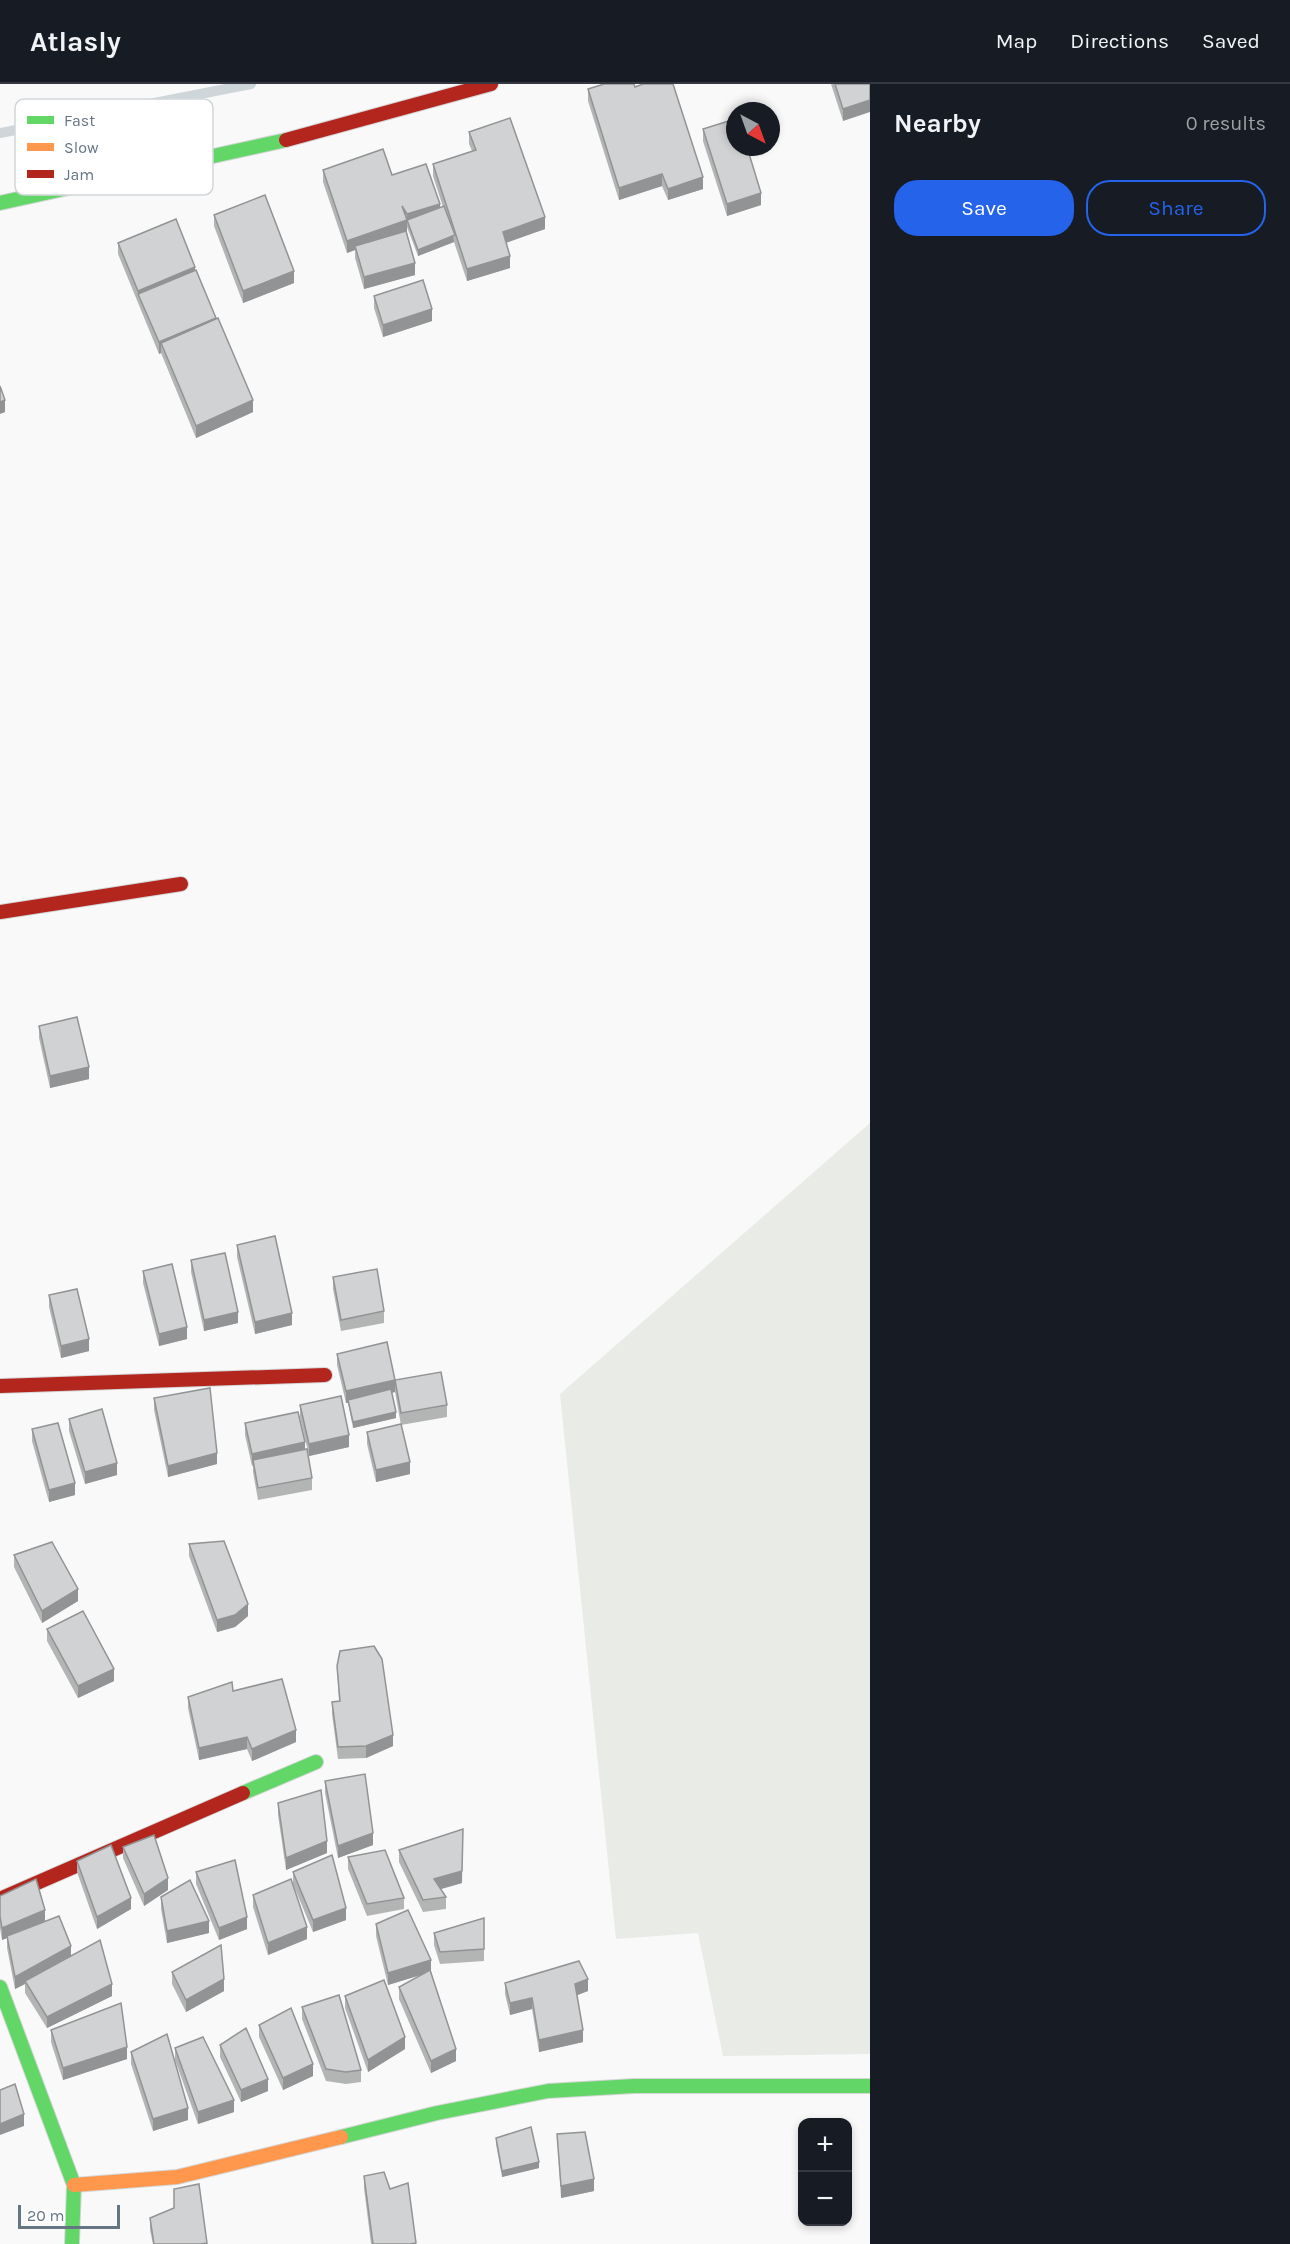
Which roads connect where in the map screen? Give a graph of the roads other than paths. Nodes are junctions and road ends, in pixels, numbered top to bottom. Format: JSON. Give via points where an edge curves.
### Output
{"nodes":[{"id":1,"x":491,"y":84,"type":"edge"},
{"id":2,"x":213,"y":157,"type":"edge"},
{"id":3,"x":34,"y":195,"type":"edge"},
{"id":4,"x":0,"y":202,"type":"edge"},
{"id":5,"x":181,"y":884,"type":"dead end"},
{"id":6,"x":0,"y":912,"type":"edge"},
{"id":7,"x":324,"y":1375,"type":"dead end"},
{"id":8,"x":0,"y":1386,"type":"edge"},
{"id":9,"x":316,"y":1762,"type":"dead end"},
{"id":10,"x":0,"y":1899,"type":"edge"},
{"id":11,"x":0,"y":1987,"type":"edge"},
{"id":12,"x":870,"y":2086,"type":"edge"},
{"id":13,"x":74,"y":2185,"type":"junction"},
{"id":14,"x":72,"y":2244,"type":"edge"}],
"edges":[{"from":1,"to":2,"type":"street","via":[[399,112]]},
{"from":3,"to":4,"type":"street"},
{"from":5,"to":6,"type":"street"},
{"from":7,"to":8,"type":"street"},
{"from":9,"to":10,"type":"street"},
{"from":11,"to":13,"type":"street"},
{"from":12,"to":13,"type":"street","via":[[634,2086],[548,2091],[437,2113],[177,2177]]},
{"from":13,"to":14,"type":"street"}]}
